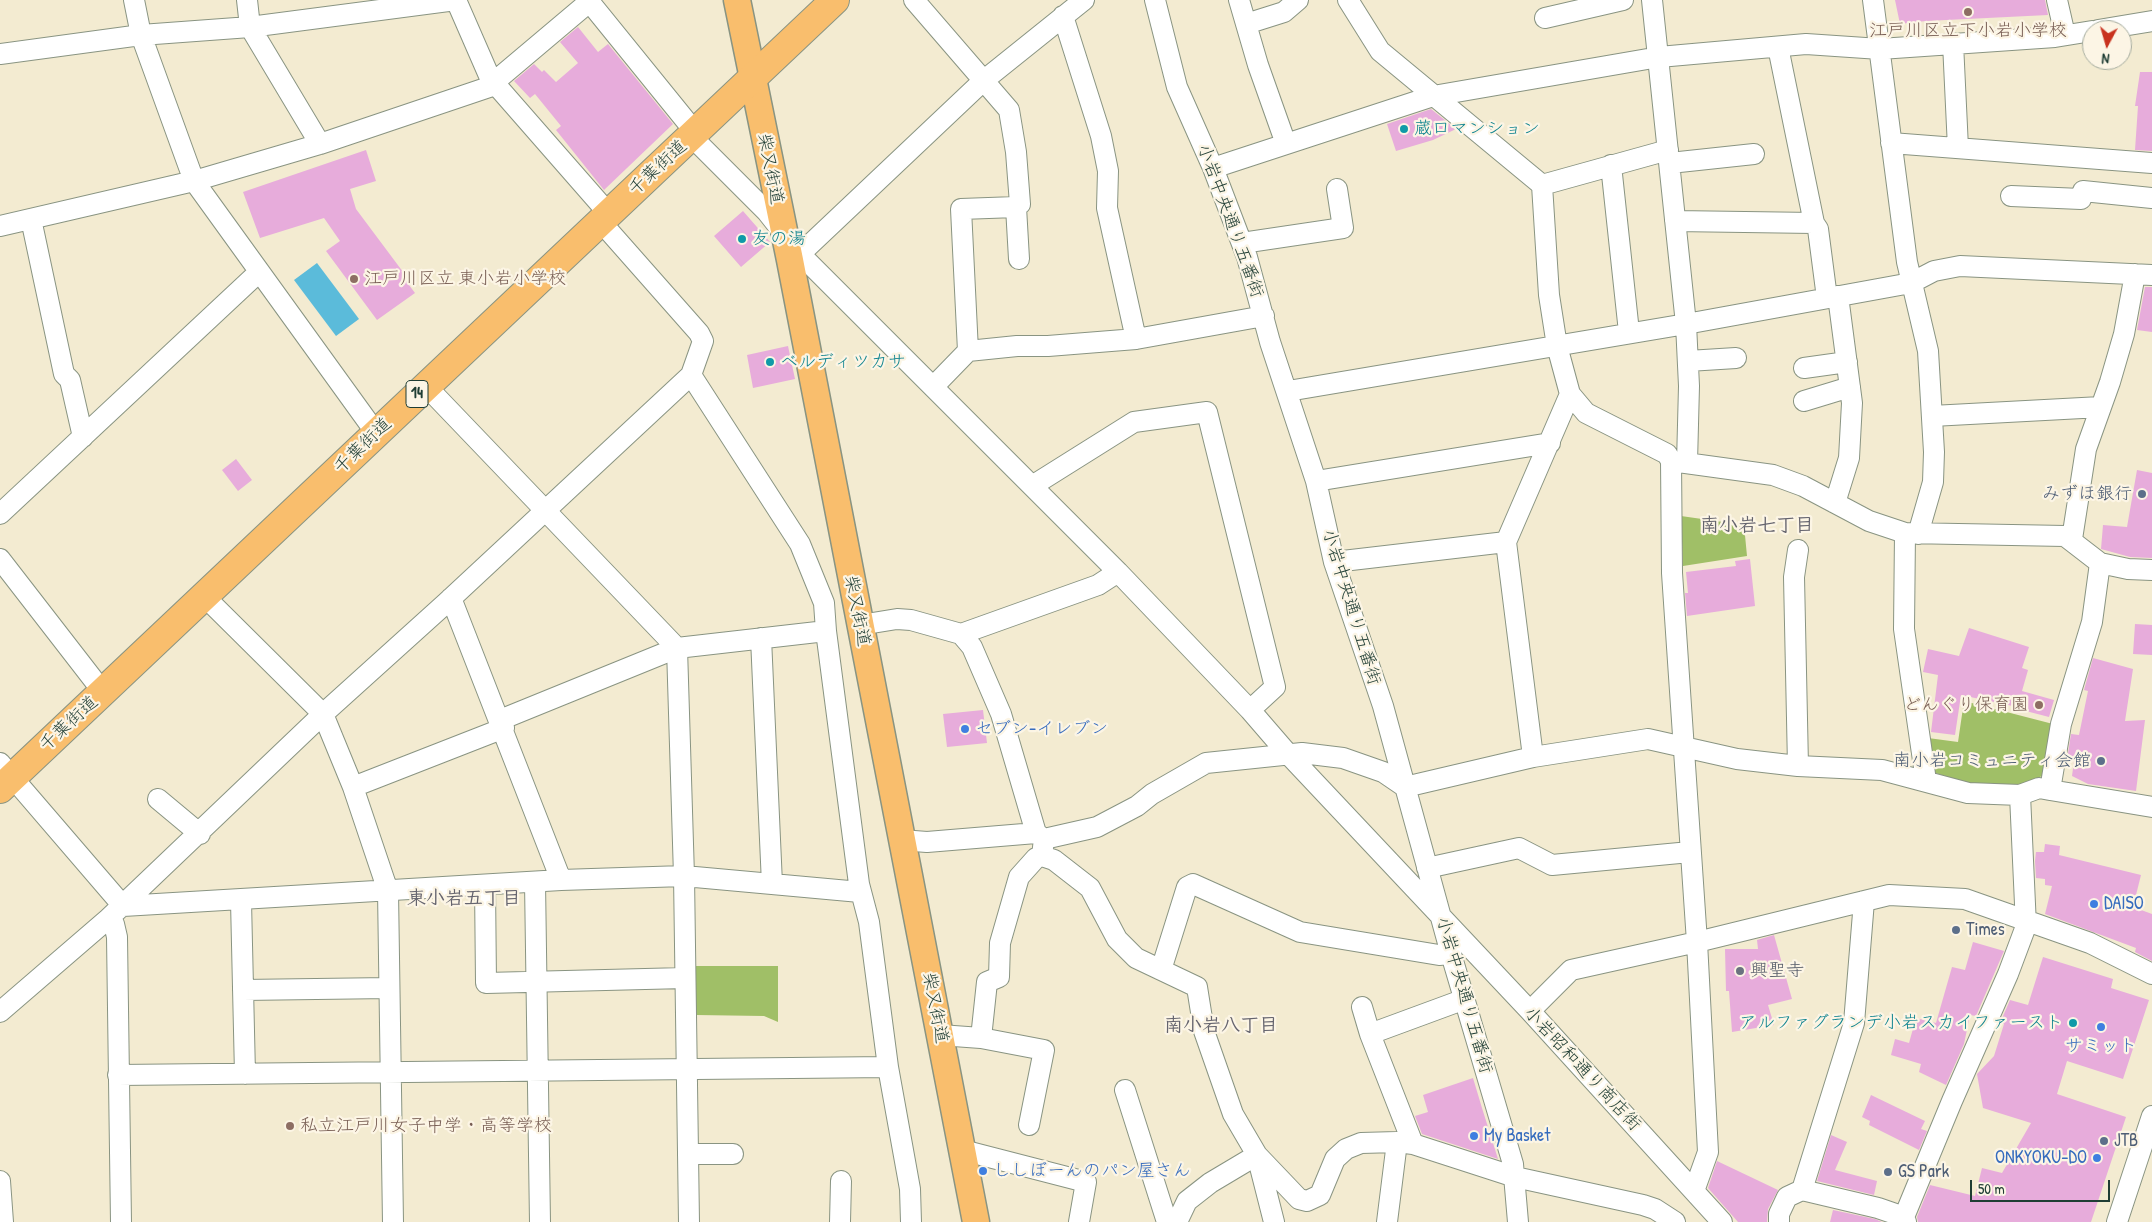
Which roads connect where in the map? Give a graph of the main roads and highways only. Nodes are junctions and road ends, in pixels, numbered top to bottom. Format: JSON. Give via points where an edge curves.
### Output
{"nodes":[{"id":1,"x":737,"y":0,"type":"edge"},
{"id":2,"x":835,"y":0,"type":"edge"},
{"id":3,"x":752,"y":80,"type":"junction"},
{"id":4,"x":4,"y":777,"type":"edge"},
{"id":5,"x":976,"y":1222,"type":"edge"}],
"edges":[{"from":1,"to":3,"type":"main road","name":"柴又街道"},
{"from":2,"to":3,"type":"highway","name":"千葉街道","number":"14"},
{"from":3,"to":4,"type":"highway","name":"千葉街道","number":"14","via":[[103,692]]},
{"from":3,"to":5,"type":"main road","name":"柴又街道"}]}
